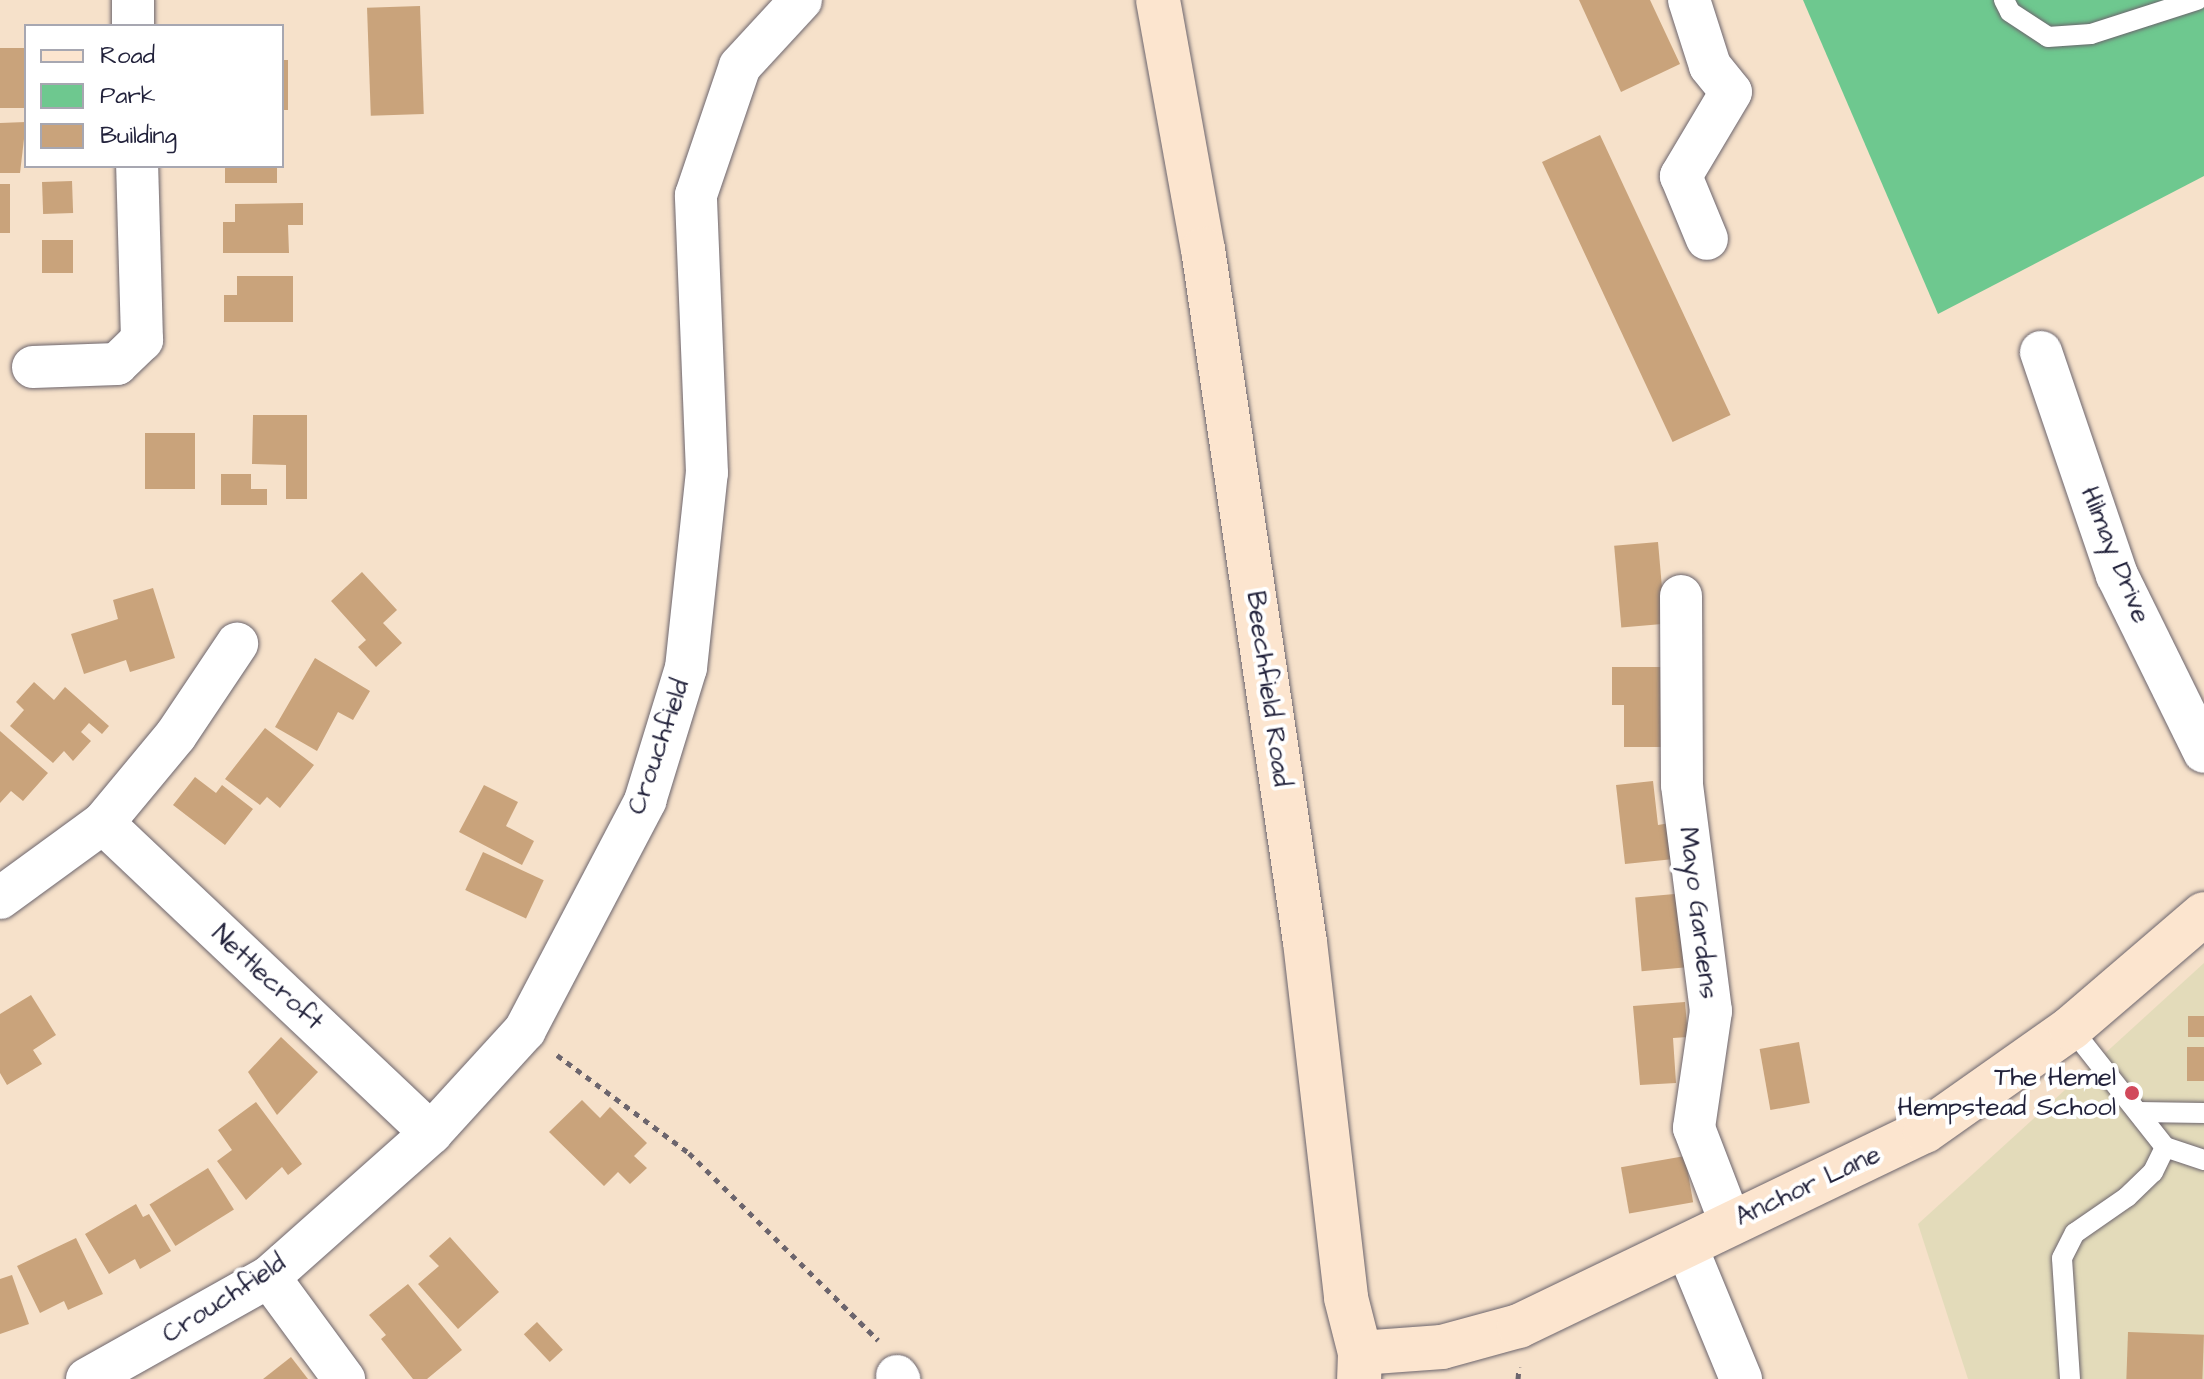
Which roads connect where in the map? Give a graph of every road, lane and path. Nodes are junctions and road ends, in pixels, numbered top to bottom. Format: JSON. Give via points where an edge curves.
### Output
{"nodes":[{"id":1,"x":133,"y":0,"type":"edge"},
{"id":2,"x":801,"y":0,"type":"edge"},
{"id":3,"x":1158,"y":0,"type":"edge"},
{"id":4,"x":1689,"y":0,"type":"edge"},
{"id":5,"x":2004,"y":0,"type":"edge"},
{"id":6,"x":2197,"y":0,"type":"edge"},
{"id":7,"x":133,"y":24,"type":"edge"},
{"id":8,"x":137,"y":168,"type":"edge"},
{"id":9,"x":1707,"y":239,"type":"dead end"},
{"id":10,"x":2041,"y":352,"type":"dead end"},
{"id":11,"x":33,"y":367,"type":"dead end"},
{"id":12,"x":1681,"y":596,"type":"dead end"},
{"id":13,"x":237,"y":644,"type":"dead end"},
{"id":14,"x":2204,"y":752,"type":"edge"},
{"id":15,"x":103,"y":823,"type":"junction"},
{"id":16,"x":0,"y":898,"type":"edge"},
{"id":17,"x":2204,"y":914,"type":"edge"},
{"id":18,"x":2071,"y":1028,"type":"junction"},
{"id":19,"x":525,"y":1030,"type":"junction"},
{"id":20,"x":2138,"y":1112,"type":"junction"},
{"id":21,"x":2204,"y":1113,"type":"edge"},
{"id":22,"x":431,"y":1133,"type":"junction"},
{"id":23,"x":2165,"y":1147,"type":"junction"},
{"id":24,"x":2204,"y":1160,"type":"edge"},
{"id":25,"x":1730,"y":1222,"type":"junction"},
{"id":26,"x":1687,"y":1248,"type":"junction"},
{"id":27,"x":269,"y":1277,"type":"junction"},
{"id":28,"x":1359,"y":1366,"type":"edge"},
{"id":29,"x":898,"y":1378,"type":"edge"},
{"id":30,"x":87,"y":1379,"type":"edge"},
{"id":31,"x":344,"y":1379,"type":"edge"},
{"id":32,"x":1741,"y":1379,"type":"edge"},
{"id":33,"x":2070,"y":1379,"type":"edge"}],
"edges":[{"from":1,"to":7,"type":"street"},
{"from":2,"to":19,"type":"street","name":"Crouchfield","via":[[740,66],[696,195],[707,473],[686,668],[645,801]]},
{"from":3,"to":28,"type":"street","name":"Beechfield Road","via":[[1203,249],[1305,942],[1346,1298]]},
{"from":4,"to":9,"type":"street","via":[[1710,66],[1731,92],[1681,176]]},
{"from":5,"to":6,"type":"lane","via":[[2010,12],[2048,37],[2091,34]]},
{"from":8,"to":11,"type":"street","via":[[142,340],[117,364]]},
{"from":10,"to":14,"type":"street","name":"Hilmay Drive","via":[[2117,575]]},
{"from":12,"to":25,"type":"street","name":"Mayo Gardens","via":[[1682,785],[1711,1011],[1694,1128]]},
{"from":13,"to":15,"type":"street","via":[[176,735]]},
{"from":15,"to":16,"type":"street"},
{"from":15,"to":22,"type":"street","name":"Nettlecroft"},
{"from":17,"to":18,"type":"street","name":"Anchor Lane"},
{"from":18,"to":20,"type":"lane"},
{"from":18,"to":25,"type":"street","name":"Anchor Lane","via":[[1925,1131]]},
{"from":19,"to":22,"type":"street","name":"Crouchfield"},
{"from":19,"to":29,"type":"path","via":[[689,1153],[766,1224],[881,1343]]},
{"from":20,"to":21,"type":"lane"},
{"from":20,"to":23,"type":"lane"},
{"from":22,"to":27,"type":"street","name":"Crouchfield"},
{"from":23,"to":24,"type":"lane"},
{"from":23,"to":33,"type":"lane","via":[[2153,1172],[2075,1233],[2062,1258]]},
{"from":25,"to":26,"type":"street","name":"Anchor Lane"},
{"from":26,"to":28,"type":"street","name":"Anchor Lane","via":[[1519,1326]]},
{"from":26,"to":32,"type":"street"},
{"from":27,"to":30,"type":"street","name":"Crouchfield"},
{"from":27,"to":31,"type":"street"}]}
